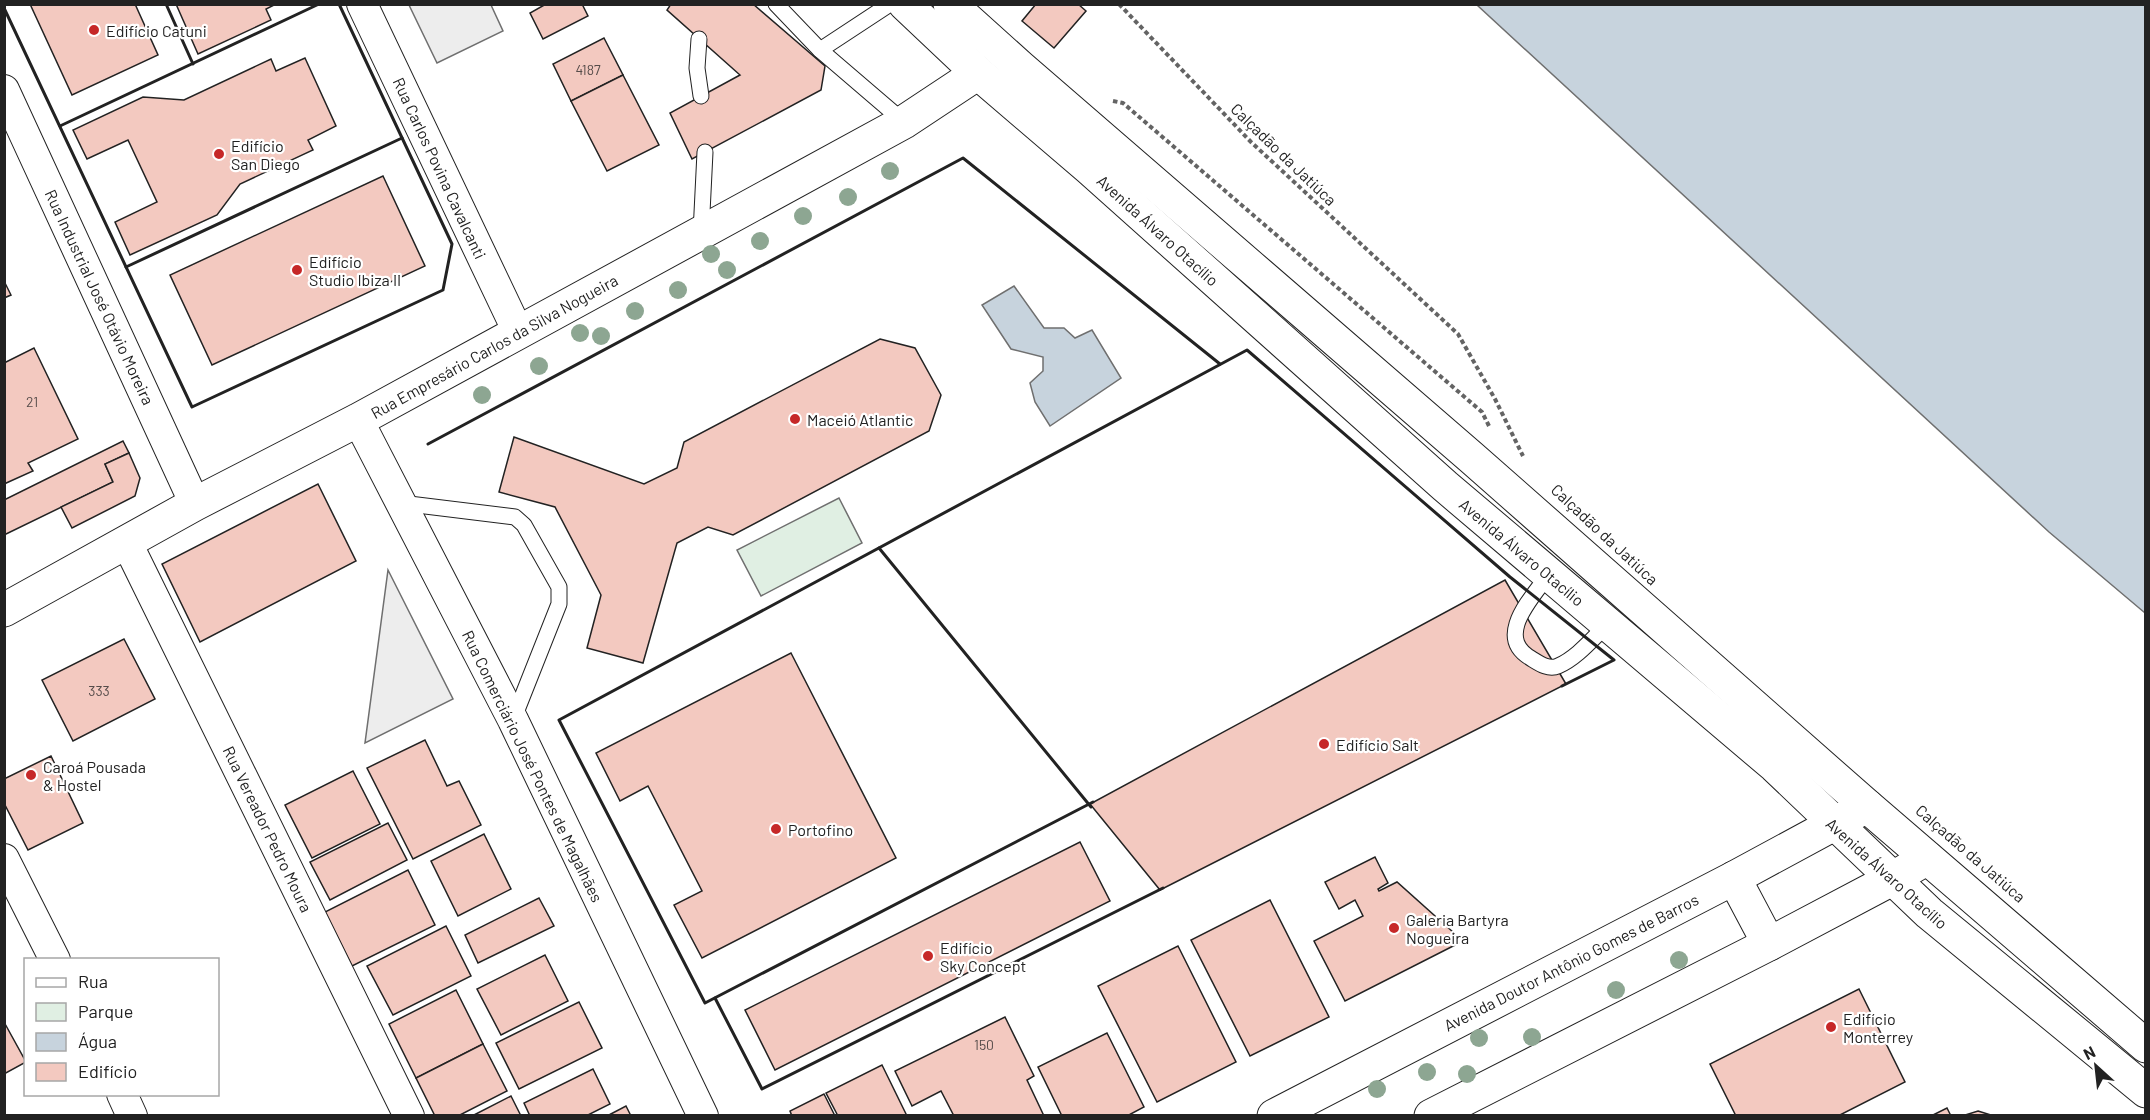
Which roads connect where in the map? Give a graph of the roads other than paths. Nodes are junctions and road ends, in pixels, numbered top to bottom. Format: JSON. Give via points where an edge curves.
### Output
{"nodes":[{"id":1,"x":362,"y":4,"type":"edge"},
{"id":2,"x":776,"y":4,"type":"edge"},
{"id":3,"x":890,"y":4,"type":"edge"},
{"id":4,"x":905,"y":4,"type":"edge"},
{"id":5,"x":950,"y":4,"type":"edge"},
{"id":6,"x":699,"y":39,"type":"dead end"},
{"id":7,"x":820,"y":50,"type":"junction"},
{"id":8,"x":978,"y":73,"type":"junction"},
{"id":9,"x":4,"y":90,"type":"edge"},
{"id":10,"x":701,"y":96,"type":"dead end"},
{"id":11,"x":904,"y":122,"type":"junction"},
{"id":12,"x":705,"y":152,"type":"dead end"},
{"id":13,"x":701,"y":233,"type":"junction"},
{"id":14,"x":518,"y":332,"type":"junction"},
{"id":15,"x":358,"y":420,"type":"junction"},
{"id":16,"x":401,"y":503,"type":"junction"},
{"id":17,"x":195,"y":504,"type":"junction"},
{"id":18,"x":127,"y":543,"type":"junction"},
{"id":19,"x":1549,"y":574,"type":"junction"},
{"id":20,"x":4,"y":610,"type":"edge"},
{"id":21,"x":1608,"y":624,"type":"junction"},
{"id":22,"x":513,"y":720,"type":"junction"},
{"id":23,"x":1867,"y":806,"type":"junction"},
{"id":24,"x":1833,"y":824,"type":"junction"},
{"id":25,"x":1927,"y":858,"type":"junction"},
{"id":26,"x":4,"y":859,"type":"edge"},
{"id":27,"x":1734,"y":878,"type":"junction"},
{"id":28,"x":1892,"y":879,"type":"junction"},
{"id":29,"x":1768,"y":944,"type":"junction"},
{"id":30,"x":54,"y":958,"type":"edge"},
{"id":31,"x":2145,"y":1046,"type":"edge"},
{"id":32,"x":2145,"y":1091,"type":"edge"},
{"id":33,"x":122,"y":1096,"type":"edge"},
{"id":34,"x":132,"y":1116,"type":"edge"},
{"id":35,"x":409,"y":1116,"type":"edge"},
{"id":36,"x":703,"y":1116,"type":"edge"},
{"id":37,"x":1274,"y":1116,"type":"edge"},
{"id":38,"x":1431,"y":1116,"type":"edge"}],
"edges":[{"from":1,"to":14,"type":"street","name":"Rua Carlos Povina Cavalcanti"},
{"from":2,"to":7,"type":"lane"},
{"from":3,"to":7,"type":"lane"},
{"from":4,"to":8,"type":"main road","name":"Avenida Álvaro Otacílio"},
{"from":5,"to":23,"type":"main road","name":"Avenida Álvaro Otacílio"},
{"from":6,"to":10,"type":"lane","via":[[697,68]]},
{"from":7,"to":11,"type":"lane"},
{"from":8,"to":11,"type":"main road","name":"Rua Empresário Carlos da Silva Nogueira"},
{"from":8,"to":19,"type":"main road","name":"Avenida Álvaro Otacílio"},
{"from":9,"to":17,"type":"street","name":"Rua Industrial José Otávio Moreira"},
{"from":11,"to":13,"type":"main road","name":"Rua Empresário Carlos da Silva Nogueira"},
{"from":12,"to":13,"type":"lane"},
{"from":13,"to":14,"type":"main road","name":"Rua Empresário Carlos da Silva Nogueira"},
{"from":14,"to":15,"type":"main road","name":"Rua Empresário Carlos da Silva Nogueira"},
{"from":15,"to":16,"type":"street","name":"Rua Comerciário José Pontes de Magalhães"},
{"from":15,"to":17,"type":"main road","name":"Rua Empresário Carlos da Silva Nogueira"},
{"from":16,"to":22,"type":"street","name":"Rua Comerciário José Pontes de Magalhães"},
{"from":16,"to":22,"type":"lane","via":[[515,517],[525,525],[559,587],[559,604]]},
{"from":17,"to":18,"type":"main road","name":"Rua Empresário Carlos da Silva Nogueira"},
{"from":18,"to":20,"type":"main road","name":"Rua Empresário Carlos da Silva Nogueira"},
{"from":18,"to":35,"type":"street","name":"Rua Vereador Pedro Moura"},
{"from":19,"to":21,"type":"main road","name":"Avenida Álvaro Otacílio"},
{"from":19,"to":21,"type":"lane","via":[[1515,627],[1515,640],[1526,656],[1546,667],[1560,665]]},
{"from":21,"to":24,"type":"main road","name":"Avenida Álvaro Otacílio","via":[[1774,766]]},
{"from":22,"to":36,"type":"street","name":"Rua Comerciário José Pontes de Magalhães"},
{"from":23,"to":24,"type":"main road","name":"Avenida Doutor Antônio Gomes de Barros"},
{"from":23,"to":25,"type":"main road","name":"Avenida Álvaro Otacílio"},
{"from":24,"to":27,"type":"main road","name":"Avenida Doutor Antônio Gomes de Barros"},
{"from":24,"to":28,"type":"main road","name":"Avenida Álvaro Otacílio"},
{"from":25,"to":28,"type":"main road"},
{"from":25,"to":31,"type":"main road","name":"Avenida Álvaro Otacílio"},
{"from":26,"to":30,"type":"street"},
{"from":27,"to":29,"type":"main road"},
{"from":27,"to":37,"type":"main road","name":"Avenida Doutor Antônio Gomes de Barros"},
{"from":28,"to":29,"type":"main road"},
{"from":28,"to":32,"type":"main road","name":"Avenida Álvaro Otacílio"},
{"from":29,"to":38,"type":"main road"},
{"from":33,"to":34,"type":"street"}]}
